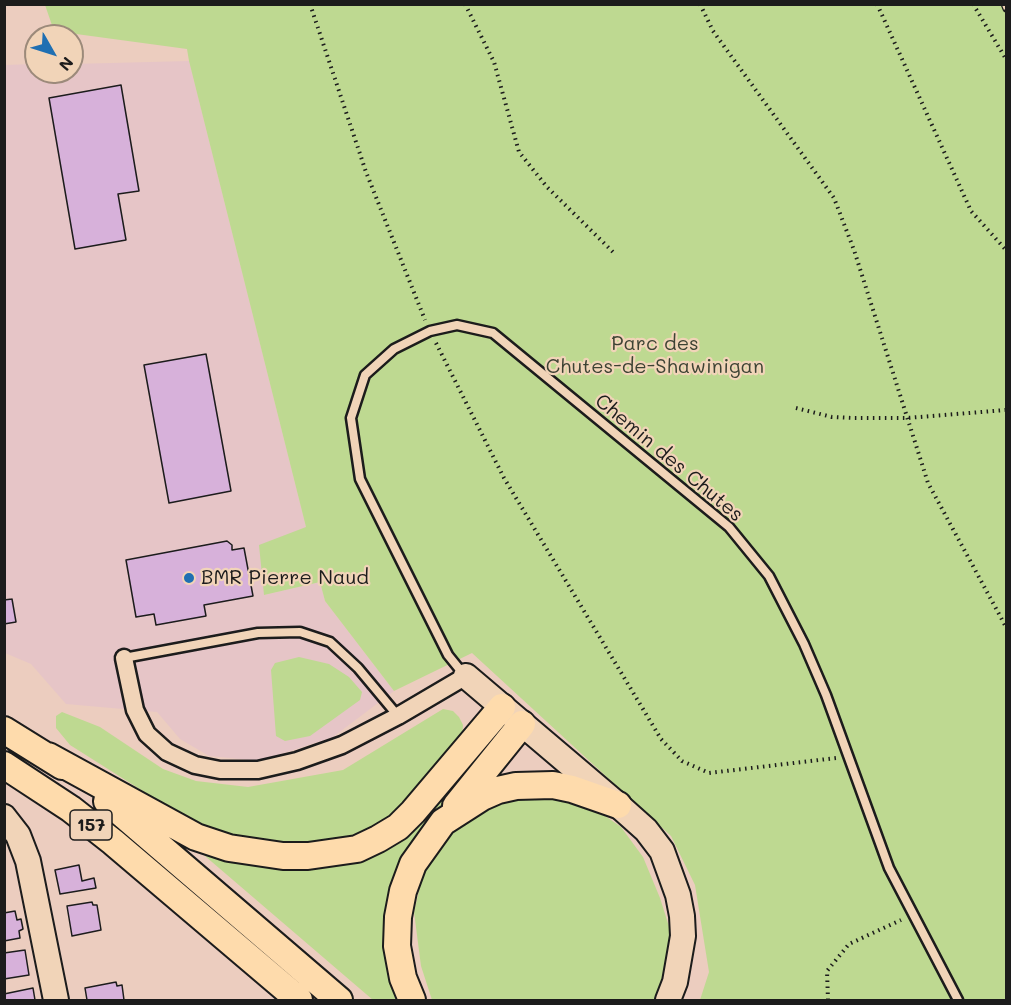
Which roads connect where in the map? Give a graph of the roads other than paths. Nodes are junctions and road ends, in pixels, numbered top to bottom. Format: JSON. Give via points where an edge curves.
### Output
{"nodes":[{"id":1,"x":124,"y":658,"type":"joint"},
{"id":2,"x":465,"y":676,"type":"junction"},
{"id":3,"x":502,"y":707,"type":"junction"},
{"id":4,"x":399,"y":716,"type":"junction"},
{"id":5,"x":522,"y":724,"type":"junction"},
{"id":6,"x":4,"y":730,"type":"edge"},
{"id":7,"x":48,"y":756,"type":"junction"},
{"id":8,"x":4,"y":765,"type":"edge"},
{"id":9,"x":618,"y":805,"type":"junction"},
{"id":10,"x":4,"y":817,"type":"edge"},
{"id":11,"x":443,"y":822,"type":"junction"},
{"id":12,"x":192,"y":910,"type":"junction"},
{"id":13,"x":56,"y":1000,"type":"edge"},
{"id":14,"x":278,"y":1000,"type":"edge"},
{"id":15,"x":299,"y":1000,"type":"edge"},
{"id":16,"x":339,"y":1000,"type":"edge"},
{"id":17,"x":412,"y":1000,"type":"edge"},
{"id":18,"x":668,"y":1000,"type":"edge"},
{"id":19,"x":958,"y":1000,"type":"edge"}],
"edges":[{"from":1,"to":4,"type":"lane","via":[[258,633],[300,632],[330,642]]},
{"from":1,"to":4,"type":"street","via":[[135,710],[147,734],[167,752],[195,765],[220,770],[258,770],[297,761],[342,745]]},
{"from":2,"to":3,"type":"street"},
{"from":2,"to":4,"type":"street"},
{"from":2,"to":19,"type":"lane","name":"Chemin des Chutes","via":[[448,655],[360,479],[351,418],[365,375],[394,349],[430,331],[457,325],[494,333],[729,527],[769,576],[813,664],[889,868]]},
{"from":3,"to":5,"type":"street"},
{"from":3,"to":7,"type":"main road","via":[[398,827],[357,849],[308,856],[229,848],[196,837]]},
{"from":5,"to":9,"type":"street"},
{"from":5,"to":11,"type":"main road"},
{"from":6,"to":7,"type":"main road","number":"157"},
{"from":7,"to":16,"type":"main road","number":"157","via":[[100,795]]},
{"from":8,"to":12,"type":"main road","number":"157","via":[[71,809]]},
{"from":9,"to":11,"type":"main road","via":[[553,785],[516,786],[482,797]]},
{"from":9,"to":18,"type":"street","via":[[662,851],[678,894],[683,936]]},
{"from":10,"to":13,"type":"street","via":[[18,835],[28,861]]},
{"from":11,"to":17,"type":"main road","via":[[413,864],[398,916],[397,946]]},
{"from":12,"to":14,"type":"main road"},
{"from":12,"to":15,"type":"main road","number":"157"}]}
